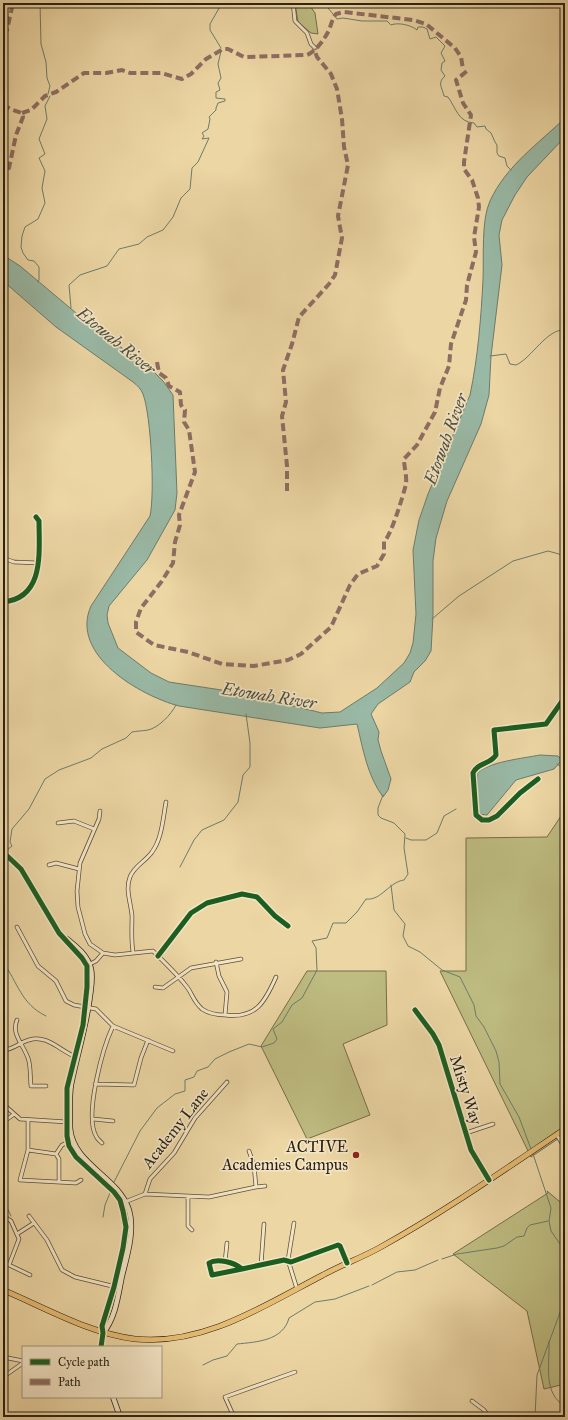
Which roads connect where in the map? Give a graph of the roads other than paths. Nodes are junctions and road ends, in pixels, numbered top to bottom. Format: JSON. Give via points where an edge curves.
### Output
{"nodes":[{"id":1,"x":294,"y":3,"type":"edge"},
{"id":2,"x":315,"y":48,"type":"dead end"},
{"id":3,"x":36,"y":516,"type":"dead end"},
{"id":4,"x":3,"y":558,"type":"edge"},
{"id":5,"x":39,"y":562,"type":"junction"},
{"id":6,"x":3,"y":602,"type":"edge"},
{"id":7,"x":565,"y":697,"type":"edge"},
{"id":8,"x":538,"y":779,"type":"dead end"},
{"id":9,"x":166,"y":802,"type":"dead end"},
{"id":10,"x":100,"y":811,"type":"dead end"},
{"id":11,"x":58,"y":823,"type":"dead end"},
{"id":12,"x":94,"y":829,"type":"junction"},
{"id":13,"x":3,"y":852,"type":"edge"},
{"id":14,"x":49,"y":865,"type":"dead end"},
{"id":15,"x":79,"y":869,"type":"junction"},
{"id":16,"x":17,"y":926,"type":"dead end"},
{"id":17,"x":288,"y":926,"type":"dead end"},
{"id":18,"x":133,"y":952,"type":"junction"},
{"id":19,"x":103,"y":953,"type":"junction"},
{"id":20,"x":158,"y":956,"type":"junction"},
{"id":21,"x":241,"y":959,"type":"dead end"},
{"id":22,"x":216,"y":962,"type":"junction"},
{"id":23,"x":88,"y":966,"type":"junction"},
{"id":24,"x":179,"y":977,"type":"junction"},
{"id":25,"x":276,"y":977,"type":"dead end"},
{"id":26,"x":155,"y":987,"type":"dead end"},
{"id":27,"x":87,"y":1007,"type":"junction"},
{"id":28,"x":415,"y":1010,"type":"dead end"},
{"id":29,"x":225,"y":1015,"type":"junction"},
{"id":30,"x":17,"y":1020,"type":"dead end"},
{"id":31,"x":114,"y":1026,"type":"junction"},
{"id":32,"x":148,"y":1040,"type":"junction"},
{"id":33,"x":21,"y":1044,"type":"junction"},
{"id":34,"x":3,"y":1050,"type":"edge"},
{"id":35,"x":173,"y":1051,"type":"dead end"},
{"id":36,"x":76,"y":1057,"type":"junction"},
{"id":37,"x":227,"y":1082,"type":"dead end"},
{"id":38,"x":95,"y":1084,"type":"junction"},
{"id":39,"x":46,"y":1086,"type":"dead end"},
{"id":40,"x":3,"y":1104,"type":"edge"},
{"id":41,"x":13,"y":1115,"type":"junction"},
{"id":42,"x":93,"y":1119,"type":"junction"},
{"id":43,"x":28,"y":1121,"type":"junction"},
{"id":44,"x":113,"y":1121,"type":"dead end"},
{"id":45,"x":3,"y":1122,"type":"edge"},
{"id":46,"x":67,"y":1122,"type":"junction"},
{"id":47,"x":493,"y":1124,"type":"dead end"},
{"id":48,"x":565,"y":1129,"type":"edge"},
{"id":49,"x":466,"y":1133,"type":"junction"},
{"id":50,"x":3,"y":1134,"type":"edge"},
{"id":51,"x":558,"y":1134,"type":"junction"},
{"id":52,"x":71,"y":1141,"type":"junction"},
{"id":53,"x":565,"y":1141,"type":"edge"},
{"id":54,"x":102,"y":1143,"type":"dead end"},
{"id":55,"x":565,"y":1148,"type":"edge"},
{"id":56,"x":28,"y":1150,"type":"junction"},
{"id":57,"x":3,"y":1151,"type":"edge"},
{"id":58,"x":249,"y":1151,"type":"dead end"},
{"id":59,"x":56,"y":1154,"type":"junction"},
{"id":60,"x":81,"y":1180,"type":"dead end"},
{"id":61,"x":489,"y":1180,"type":"junction"},
{"id":62,"x":60,"y":1182,"type":"junction"},
{"id":63,"x":265,"y":1186,"type":"dead end"},
{"id":64,"x":256,"y":1188,"type":"junction"},
{"id":65,"x":145,"y":1194,"type":"junction"},
{"id":66,"x":188,"y":1197,"type":"junction"},
{"id":67,"x":125,"y":1202,"type":"junction"},
{"id":68,"x":3,"y":1216,"type":"edge"},
{"id":69,"x":29,"y":1216,"type":"dead end"},
{"id":70,"x":34,"y":1223,"type":"junction"},
{"id":71,"x":294,"y":1223,"type":"dead end"},
{"id":72,"x":264,"y":1224,"type":"dead end"},
{"id":73,"x":192,"y":1230,"type":"dead end"},
{"id":74,"x":17,"y":1234,"type":"junction"},
{"id":75,"x":227,"y":1243,"type":"dead end"},
{"id":76,"x":288,"y":1260,"type":"junction"},
{"id":77,"x":226,"y":1262,"type":"junction"},
{"id":78,"x":347,"y":1263,"type":"junction"},
{"id":79,"x":261,"y":1265,"type":"junction"},
{"id":80,"x":242,"y":1269,"type":"junction"},
{"id":81,"x":30,"y":1275,"type":"dead end"},
{"id":82,"x":117,"y":1288,"type":"junction"},
{"id":83,"x":297,"y":1289,"type":"junction"},
{"id":84,"x":3,"y":1290,"type":"edge"},
{"id":85,"x":103,"y":1333,"type":"junction"},
{"id":86,"x":101,"y":1346,"type":"edge"},
{"id":87,"x":3,"y":1358,"type":"edge"},
{"id":88,"x":22,"y":1362,"type":"edge"},
{"id":89,"x":22,"y":1363,"type":"edge"},
{"id":90,"x":295,"y":1372,"type":"dead end"},
{"id":91,"x":3,"y":1377,"type":"edge"},
{"id":92,"x":113,"y":1398,"type":"edge"},
{"id":93,"x":472,"y":1401,"type":"dead end"},
{"id":94,"x":120,"y":1417,"type":"edge"},
{"id":95,"x":234,"y":1417,"type":"edge"},
{"id":96,"x":489,"y":1417,"type":"edge"}],
"edges":[{"from":1,"to":2,"type":"street","via":[[296,21],[307,33]]},
{"from":3,"to":5,"type":"street","via":[[39,521]]},
{"from":4,"to":5,"type":"street","via":[[14,562]]},
{"from":5,"to":6,"type":"street","via":[[39,569],[29,589],[16,599]]},
{"from":7,"to":8,"type":"street","via":[[546,724],[494,730],[496,755],[489,762],[476,768],[473,773],[475,810],[478,818],[485,821],[493,818]]},
{"from":9,"to":18,"type":"street","via":[[157,843],[152,853],[132,872],[127,887],[132,916],[130,933]]},
{"from":10,"to":12,"type":"street"},
{"from":11,"to":12,"type":"street","via":[[74,821]]},
{"from":12,"to":15,"type":"street"},
{"from":13,"to":23,"type":"street","via":[[21,869],[59,933],[82,952]]},
{"from":14,"to":15,"type":"street","via":[[56,863]]},
{"from":15,"to":19,"type":"street","via":[[78,907],[85,934],[90,944]]},
{"from":16,"to":27,"type":"street","via":[[38,966],[56,981],[66,1001]]},
{"from":17,"to":20,"type":"street","via":[[257,897],[242,894],[207,903],[190,913]]},
{"from":18,"to":19,"type":"street","via":[[115,955]]},
{"from":18,"to":20,"type":"street","via":[[153,951]]},
{"from":19,"to":23,"type":"street"},
{"from":20,"to":24,"type":"street"},
{"from":21,"to":22,"type":"street"},
{"from":22,"to":24,"type":"street","via":[[190,968]]},
{"from":22,"to":29,"type":"street","via":[[219,976],[227,992]]},
{"from":23,"to":27,"type":"street","via":[[92,979]]},
{"from":24,"to":26,"type":"street","via":[[163,988]]},
{"from":24,"to":29,"type":"street","via":[[189,989],[193,1000],[204,1010]]},
{"from":25,"to":29,"type":"street","via":[[268,996],[258,1008],[249,1014],[236,1017]]},
{"from":27,"to":31,"type":"street","via":[[100,1011]]},
{"from":27,"to":36,"type":"street","via":[[86,1025]]},
{"from":28,"to":49,"type":"street","name":"Misty Way","via":[[439,1046]]},
{"from":30,"to":33,"type":"street","via":[[14,1026],[15,1033]]},
{"from":31,"to":32,"type":"street"},
{"from":31,"to":38,"type":"street"},
{"from":32,"to":35,"type":"street"},
{"from":32,"to":38,"type":"street","via":[[134,1085]]},
{"from":33,"to":34,"type":"street"},
{"from":33,"to":36,"type":"street","via":[[37,1038],[48,1041]]},
{"from":33,"to":39,"type":"street","via":[[28,1059],[31,1086]]},
{"from":36,"to":46,"type":"street","via":[[67,1088]]},
{"from":36,"to":52,"type":"street","via":[[71,1088]]},
{"from":37,"to":65,"type":"street","name":"Academy Lane","via":[[195,1118],[174,1153],[150,1179]]},
{"from":38,"to":42,"type":"street"},
{"from":40,"to":41,"type":"street"},
{"from":41,"to":43,"type":"street"},
{"from":41,"to":45,"type":"street"},
{"from":42,"to":44,"type":"street"},
{"from":42,"to":54,"type":"street","via":[[95,1136]]},
{"from":43,"to":46,"type":"street"},
{"from":43,"to":56,"type":"street"},
{"from":46,"to":52,"type":"street"},
{"from":47,"to":49,"type":"street"},
{"from":48,"to":51,"type":"main road"},
{"from":49,"to":61,"type":"street","name":"Misty Way","via":[[471,1150]]},
{"from":50,"to":57,"type":"street"},
{"from":51,"to":53,"type":"street"},
{"from":51,"to":55,"type":"street"},
{"from":51,"to":61,"type":"main road"},
{"from":52,"to":59,"type":"street","via":[[62,1145]]},
{"from":52,"to":67,"type":"street","via":[[79,1154],[116,1189]]},
{"from":52,"to":82,"type":"street","via":[[76,1157],[114,1192],[123,1211],[126,1227]]},
{"from":56,"to":59,"type":"street"},
{"from":56,"to":62,"type":"street","via":[[20,1180]]},
{"from":58,"to":64,"type":"street","via":[[254,1164]]},
{"from":59,"to":62,"type":"street","via":[[60,1167]]},
{"from":60,"to":62,"type":"street","via":[[76,1183]]},
{"from":61,"to":78,"type":"main road","via":[[433,1217]]},
{"from":63,"to":64,"type":"street"},
{"from":64,"to":66,"type":"street","via":[[209,1197]]},
{"from":65,"to":66,"type":"street"},
{"from":65,"to":67,"type":"street","name":"Academy Lane"},
{"from":66,"to":73,"type":"street","via":[[188,1226]]},
{"from":67,"to":82,"type":"street","via":[[129,1211],[130,1238]]},
{"from":68,"to":74,"type":"street","via":[[11,1221]]},
{"from":69,"to":70,"type":"street"},
{"from":70,"to":74,"type":"street"},
{"from":70,"to":82,"type":"street","via":[[47,1240],[62,1270],[75,1277]]},
{"from":71,"to":76,"type":"street"},
{"from":72,"to":79,"type":"street"},
{"from":74,"to":81,"type":"street","via":[[18,1244],[9,1265]]},
{"from":75,"to":77,"type":"street"},
{"from":76,"to":78,"type":"street","via":[[291,1262],[338,1245]]},
{"from":76,"to":79,"type":"street"},
{"from":76,"to":83,"type":"street"},
{"from":77,"to":80,"type":"street"},
{"from":77,"to":80,"type":"street","via":[[209,1262],[212,1275]]},
{"from":78,"to":83,"type":"main road"},
{"from":79,"to":80,"type":"street"},
{"from":82,"to":85,"type":"street","via":[[114,1312]]},
{"from":83,"to":85,"type":"main road","via":[[239,1318],[190,1336],[136,1339]]},
{"from":84,"to":85,"type":"main road"},
{"from":85,"to":86,"type":"street"},
{"from":87,"to":88,"type":"street"},
{"from":89,"to":91,"type":"street"},
{"from":90,"to":95,"type":"street","via":[[225,1397]]},
{"from":92,"to":94,"type":"street"},
{"from":93,"to":96,"type":"street"}]}
